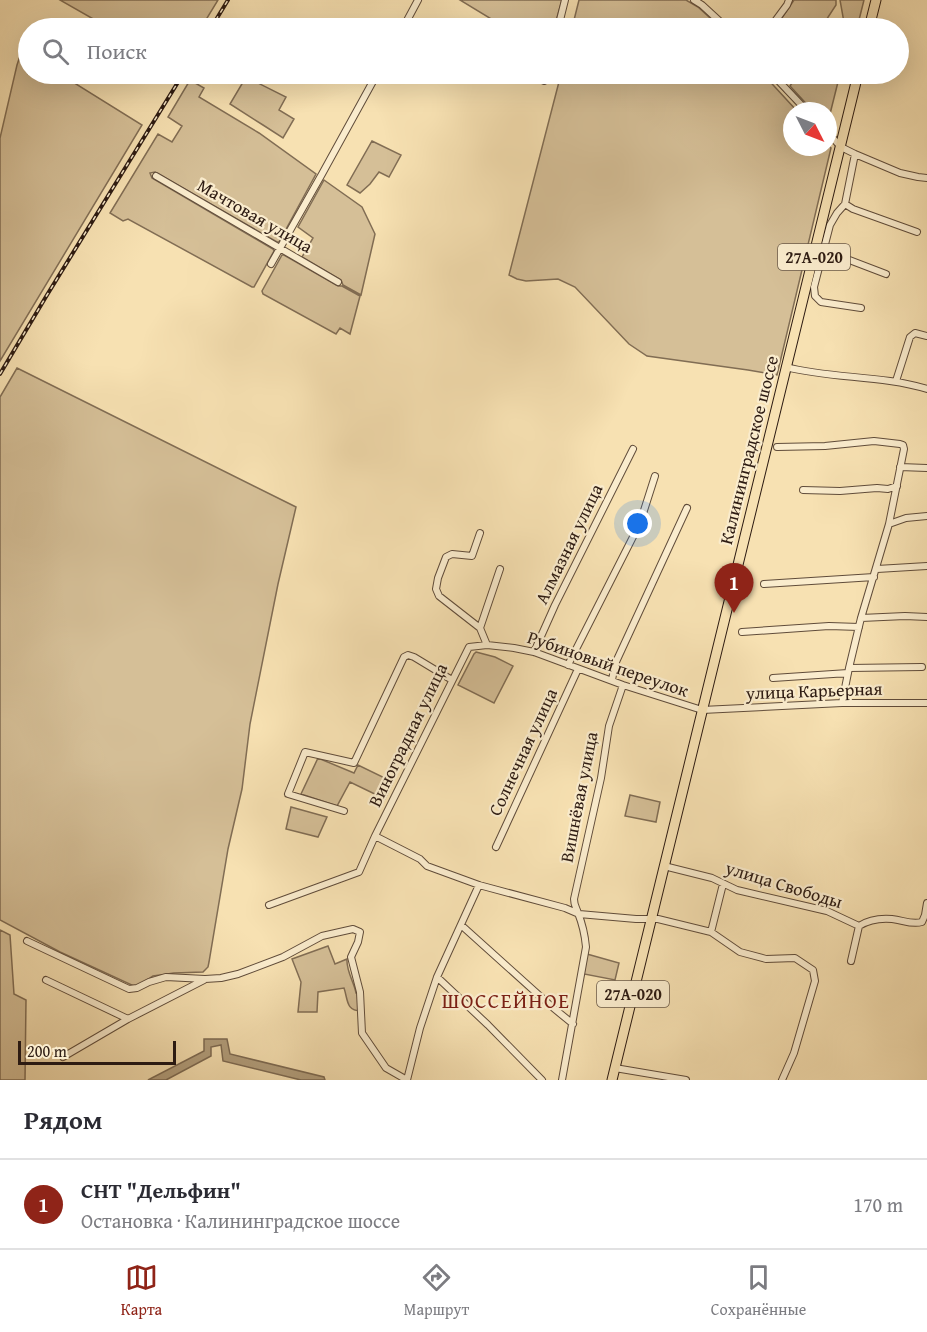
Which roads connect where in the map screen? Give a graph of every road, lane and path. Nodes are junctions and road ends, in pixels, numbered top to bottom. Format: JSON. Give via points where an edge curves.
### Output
{"nodes":[{"id":1,"x":418,"y":0,"type":"edge"},
{"id":2,"x":566,"y":0,"type":"edge"},
{"id":3,"x":694,"y":0,"type":"edge"},
{"id":4,"x":789,"y":0,"type":"edge"},
{"id":5,"x":876,"y":0,"type":"edge"},
{"id":6,"x":408,"y":18,"type":"edge"},
{"id":7,"x":561,"y":18,"type":"edge"},
{"id":8,"x":716,"y":18,"type":"edge"},
{"id":9,"x":778,"y":18,"type":"edge"},
{"id":10,"x":872,"y":18,"type":"edge"},
{"id":11,"x":372,"y":84,"type":"edge"},
{"id":12,"x":781,"y":84,"type":"edge"},
{"id":13,"x":856,"y":84,"type":"edge"},
{"id":14,"x":798,"y":102,"type":"edge"},
{"id":15,"x":837,"y":143,"type":"edge"},
{"id":16,"x":841,"y":147,"type":"junction"},
{"id":17,"x":855,"y":154,"type":"junction"},
{"id":18,"x":156,"y":176,"type":"dead end"},
{"id":19,"x":927,"y":178,"type":"edge"},
{"id":20,"x":845,"y":204,"type":"junction"},
{"id":21,"x":917,"y":232,"type":"dead end"},
{"id":22,"x":279,"y":248,"type":"junction"},
{"id":23,"x":825,"y":248,"type":"junction"},
{"id":24,"x":271,"y":264,"type":"dead end"},
{"id":25,"x":886,"y":274,"type":"dead end"},
{"id":26,"x":338,"y":282,"type":"dead end"},
{"id":27,"x":861,"y":308,"type":"dead end"},
{"id":28,"x":927,"y":336,"type":"edge"},
{"id":29,"x":786,"y":367,"type":"junction"},
{"id":30,"x":896,"y":381,"type":"junction"},
{"id":31,"x":927,"y":389,"type":"edge"},
{"id":32,"x":777,"y":447,"type":"dead end"},
{"id":33,"x":633,"y":449,"type":"dead end"},
{"id":34,"x":900,"y":467,"type":"junction"},
{"id":35,"x":927,"y":468,"type":"edge"},
{"id":36,"x":655,"y":476,"type":"dead end"},
{"id":37,"x":897,"y":486,"type":"junction"},
{"id":38,"x":803,"y":490,"type":"dead end"},
{"id":39,"x":687,"y":508,"type":"dead end"},
{"id":40,"x":927,"y":516,"type":"edge"},
{"id":41,"x":889,"y":524,"type":"junction"},
{"id":42,"x":480,"y":532,"type":"dead end"},
{"id":43,"x":927,"y":566,"type":"edge"},
{"id":44,"x":500,"y":568,"type":"dead end"},
{"id":45,"x":877,"y":569,"type":"junction"},
{"id":46,"x":874,"y":577,"type":"junction"},
{"id":47,"x":764,"y":584,"type":"dead end"},
{"id":48,"x":927,"y":617,"type":"edge"},
{"id":49,"x":861,"y":618,"type":"junction"},
{"id":50,"x":859,"y":627,"type":"junction"},
{"id":51,"x":480,"y":628,"type":"junction"},
{"id":52,"x":742,"y":632,"type":"dead end"},
{"id":53,"x":487,"y":645,"type":"junction"},
{"id":54,"x":469,"y":647,"type":"joint"},
{"id":55,"x":534,"y":652,"type":"junction"},
{"id":56,"x":568,"y":665,"type":"junction"},
{"id":57,"x":922,"y":668,"type":"dead end"},
{"id":58,"x":578,"y":669,"type":"junction"},
{"id":59,"x":848,"y":670,"type":"junction"},
{"id":60,"x":772,"y":678,"type":"dead end"},
{"id":61,"x":452,"y":680,"type":"junction"},
{"id":62,"x":612,"y":680,"type":"junction"},
{"id":63,"x":623,"y":685,"type":"junction"},
{"id":64,"x":842,"y":703,"type":"junction"},
{"id":65,"x":927,"y":703,"type":"edge"},
{"id":66,"x":702,"y":710,"type":"junction"},
{"id":67,"x":344,"y":811,"type":"dead end"},
{"id":68,"x":375,"y":836,"type":"junction"},
{"id":69,"x":496,"y":847,"type":"dead end"},
{"id":70,"x":664,"y":866,"type":"junction"},
{"id":71,"x":723,"y":884,"type":"junction"},
{"id":72,"x":479,"y":885,"type":"junction"},
{"id":73,"x":927,"y":903,"type":"edge"},
{"id":74,"x":269,"y":905,"type":"dead end"},
{"id":75,"x":579,"y":914,"type":"junction"},
{"id":76,"x":651,"y":919,"type":"junction"},
{"id":77,"x":461,"y":925,"type":"junction"},
{"id":78,"x":859,"y":926,"type":"junction"},
{"id":79,"x":711,"y":932,"type":"junction"},
{"id":80,"x":27,"y":941,"type":"dead end"},
{"id":81,"x":851,"y":961,"type":"dead end"},
{"id":82,"x":437,"y":977,"type":"junction"},
{"id":83,"x":205,"y":979,"type":"junction"},
{"id":84,"x":46,"y":980,"type":"dead end"},
{"id":85,"x":128,"y":1019,"type":"junction"},
{"id":86,"x":573,"y":1024,"type":"junction"},
{"id":87,"x":63,"y":1057,"type":"dead end"},
{"id":88,"x":615,"y":1068,"type":"junction"},
{"id":89,"x":407,"y":1080,"type":"edge"},
{"id":90,"x":543,"y":1080,"type":"edge"},
{"id":91,"x":562,"y":1080,"type":"edge"},
{"id":92,"x":612,"y":1080,"type":"edge"},
{"id":93,"x":686,"y":1080,"type":"edge"},
{"id":94,"x":783,"y":1080,"type":"edge"}],
"edges":[{"from":1,"to":6,"type":"street"},
{"from":2,"to":7,"type":"street"},
{"from":3,"to":8,"type":"street"},
{"from":4,"to":9,"type":"street"},
{"from":5,"to":10,"type":"main road"},
{"from":11,"to":22,"type":"street"},
{"from":12,"to":14,"type":"street"},
{"from":13,"to":16,"type":"main road","name":"Калининградское шоссе","number":"27А-020"},
{"from":15,"to":16,"type":"street"},
{"from":16,"to":17,"type":"street"},
{"from":16,"to":29,"type":"main road","name":"Калининградское шоссе","number":"27А-020"},
{"from":17,"to":19,"type":"street","via":[[900,173]]},
{"from":17,"to":20,"type":"street"},
{"from":18,"to":22,"type":"street","name":"Мачтовая улица"},
{"from":20,"to":21,"type":"street"},
{"from":20,"to":23,"type":"street","via":[[830,225]]},
{"from":22,"to":24,"type":"street"},
{"from":22,"to":26,"type":"street","name":"Мачтовая улица"},
{"from":23,"to":25,"type":"street"},
{"from":23,"to":27,"type":"street","via":[[815,296],[821,302]]},
{"from":28,"to":30,"type":"street","via":[[915,333],[910,337]]},
{"from":29,"to":30,"type":"street"},
{"from":29,"to":66,"type":"main road","name":"Калининградское шоссе","number":"27А-020"},
{"from":30,"to":31,"type":"street"},
{"from":32,"to":34,"type":"street","via":[[874,441],[900,444],[904,449]]},
{"from":33,"to":55,"type":"street","name":"Алмазная улица"},
{"from":34,"to":35,"type":"street"},
{"from":34,"to":37,"type":"street"},
{"from":36,"to":56,"type":"street","via":[[640,523]]},
{"from":37,"to":38,"type":"street"},
{"from":37,"to":41,"type":"street"},
{"from":39,"to":62,"type":"street","via":[[615,664]]},
{"from":40,"to":41,"type":"street"},
{"from":41,"to":45,"type":"street"},
{"from":42,"to":51,"type":"street","via":[[472,555],[446,557],[436,589],[439,596]]},
{"from":43,"to":45,"type":"street"},
{"from":44,"to":51,"type":"street"},
{"from":45,"to":46,"type":"street"},
{"from":46,"to":47,"type":"street"},
{"from":46,"to":49,"type":"street"},
{"from":48,"to":49,"type":"street"},
{"from":49,"to":50,"type":"street"},
{"from":50,"to":52,"type":"street"},
{"from":50,"to":59,"type":"street"},
{"from":51,"to":53,"type":"street"},
{"from":53,"to":54,"type":"street","name":"Рубиновый переулок"},
{"from":53,"to":55,"type":"street","name":"Рубиновый переулок"},
{"from":54,"to":61,"type":"street","name":"Виноградная улица"},
{"from":55,"to":56,"type":"street","name":"Рубиновый переулок"},
{"from":56,"to":58,"type":"street","name":"Рубиновый переулок"},
{"from":57,"to":59,"type":"street"},
{"from":58,"to":62,"type":"street","name":"Рубиновый переулок"},
{"from":58,"to":69,"type":"street","name":"Солнечная улица"},
{"from":59,"to":60,"type":"street"},
{"from":59,"to":64,"type":"street"},
{"from":61,"to":67,"type":"street","via":[[408,655],[354,763],[305,752],[288,794]]},
{"from":61,"to":68,"type":"street","name":"Виноградная улица"},
{"from":62,"to":63,"type":"street","name":"Рубиновый переулок"},
{"from":63,"to":66,"type":"street","name":"Рубиновый переулок"},
{"from":63,"to":75,"type":"street","name":"Вишнёвая улица","via":[[609,726],[574,899]]},
{"from":64,"to":65,"type":"street","name":"улица Карьерная"},
{"from":64,"to":66,"type":"street","name":"улица Карьерная"},
{"from":66,"to":70,"type":"main road","name":"Калининградское шоссе","number":"27А-020"},
{"from":68,"to":72,"type":"street","via":[[427,866]]},
{"from":68,"to":74,"type":"street","name":"Виноградная улица","via":[[359,872]]},
{"from":70,"to":71,"type":"street","name":"улица Свободы"},
{"from":70,"to":76,"type":"main road","name":"Калининградское шоссе","number":"27А-020"},
{"from":71,"to":78,"type":"street","name":"улица Свободы","via":[[827,911]]},
{"from":71,"to":79,"type":"street"},
{"from":72,"to":75,"type":"street"},
{"from":72,"to":77,"type":"street"},
{"from":73,"to":78,"type":"street","via":[[922,922],[870,920]]},
{"from":75,"to":76,"type":"street"},
{"from":75,"to":86,"type":"street","name":"Вишнёвая улица","via":[[586,946]]},
{"from":76,"to":79,"type":"street"},
{"from":76,"to":88,"type":"main road","name":"Калининградское шоссе","number":"27А-020"},
{"from":77,"to":82,"type":"street"},
{"from":77,"to":86,"type":"street"},
{"from":78,"to":81,"type":"street","name":"улица Свободы"},
{"from":79,"to":94,"type":"street","via":[[740,952],[766,959],[795,958],[813,970],[811,997]]},
{"from":80,"to":83,"type":"street","via":[[129,989],[166,977]]},
{"from":82,"to":89,"type":"street"},
{"from":82,"to":90,"type":"street"},
{"from":83,"to":85,"type":"street"},
{"from":83,"to":89,"type":"street","via":[[238,974],[283,957],[322,936],[353,929],[360,932],[351,957],[360,992],[362,1033],[386,1068]]},
{"from":84,"to":85,"type":"street"},
{"from":85,"to":87,"type":"street"},
{"from":86,"to":91,"type":"street","name":"Вишнёвая улица"},
{"from":88,"to":92,"type":"main road","name":"Калининградское шоссе","number":"27А-020"},
{"from":88,"to":93,"type":"street"}]}
